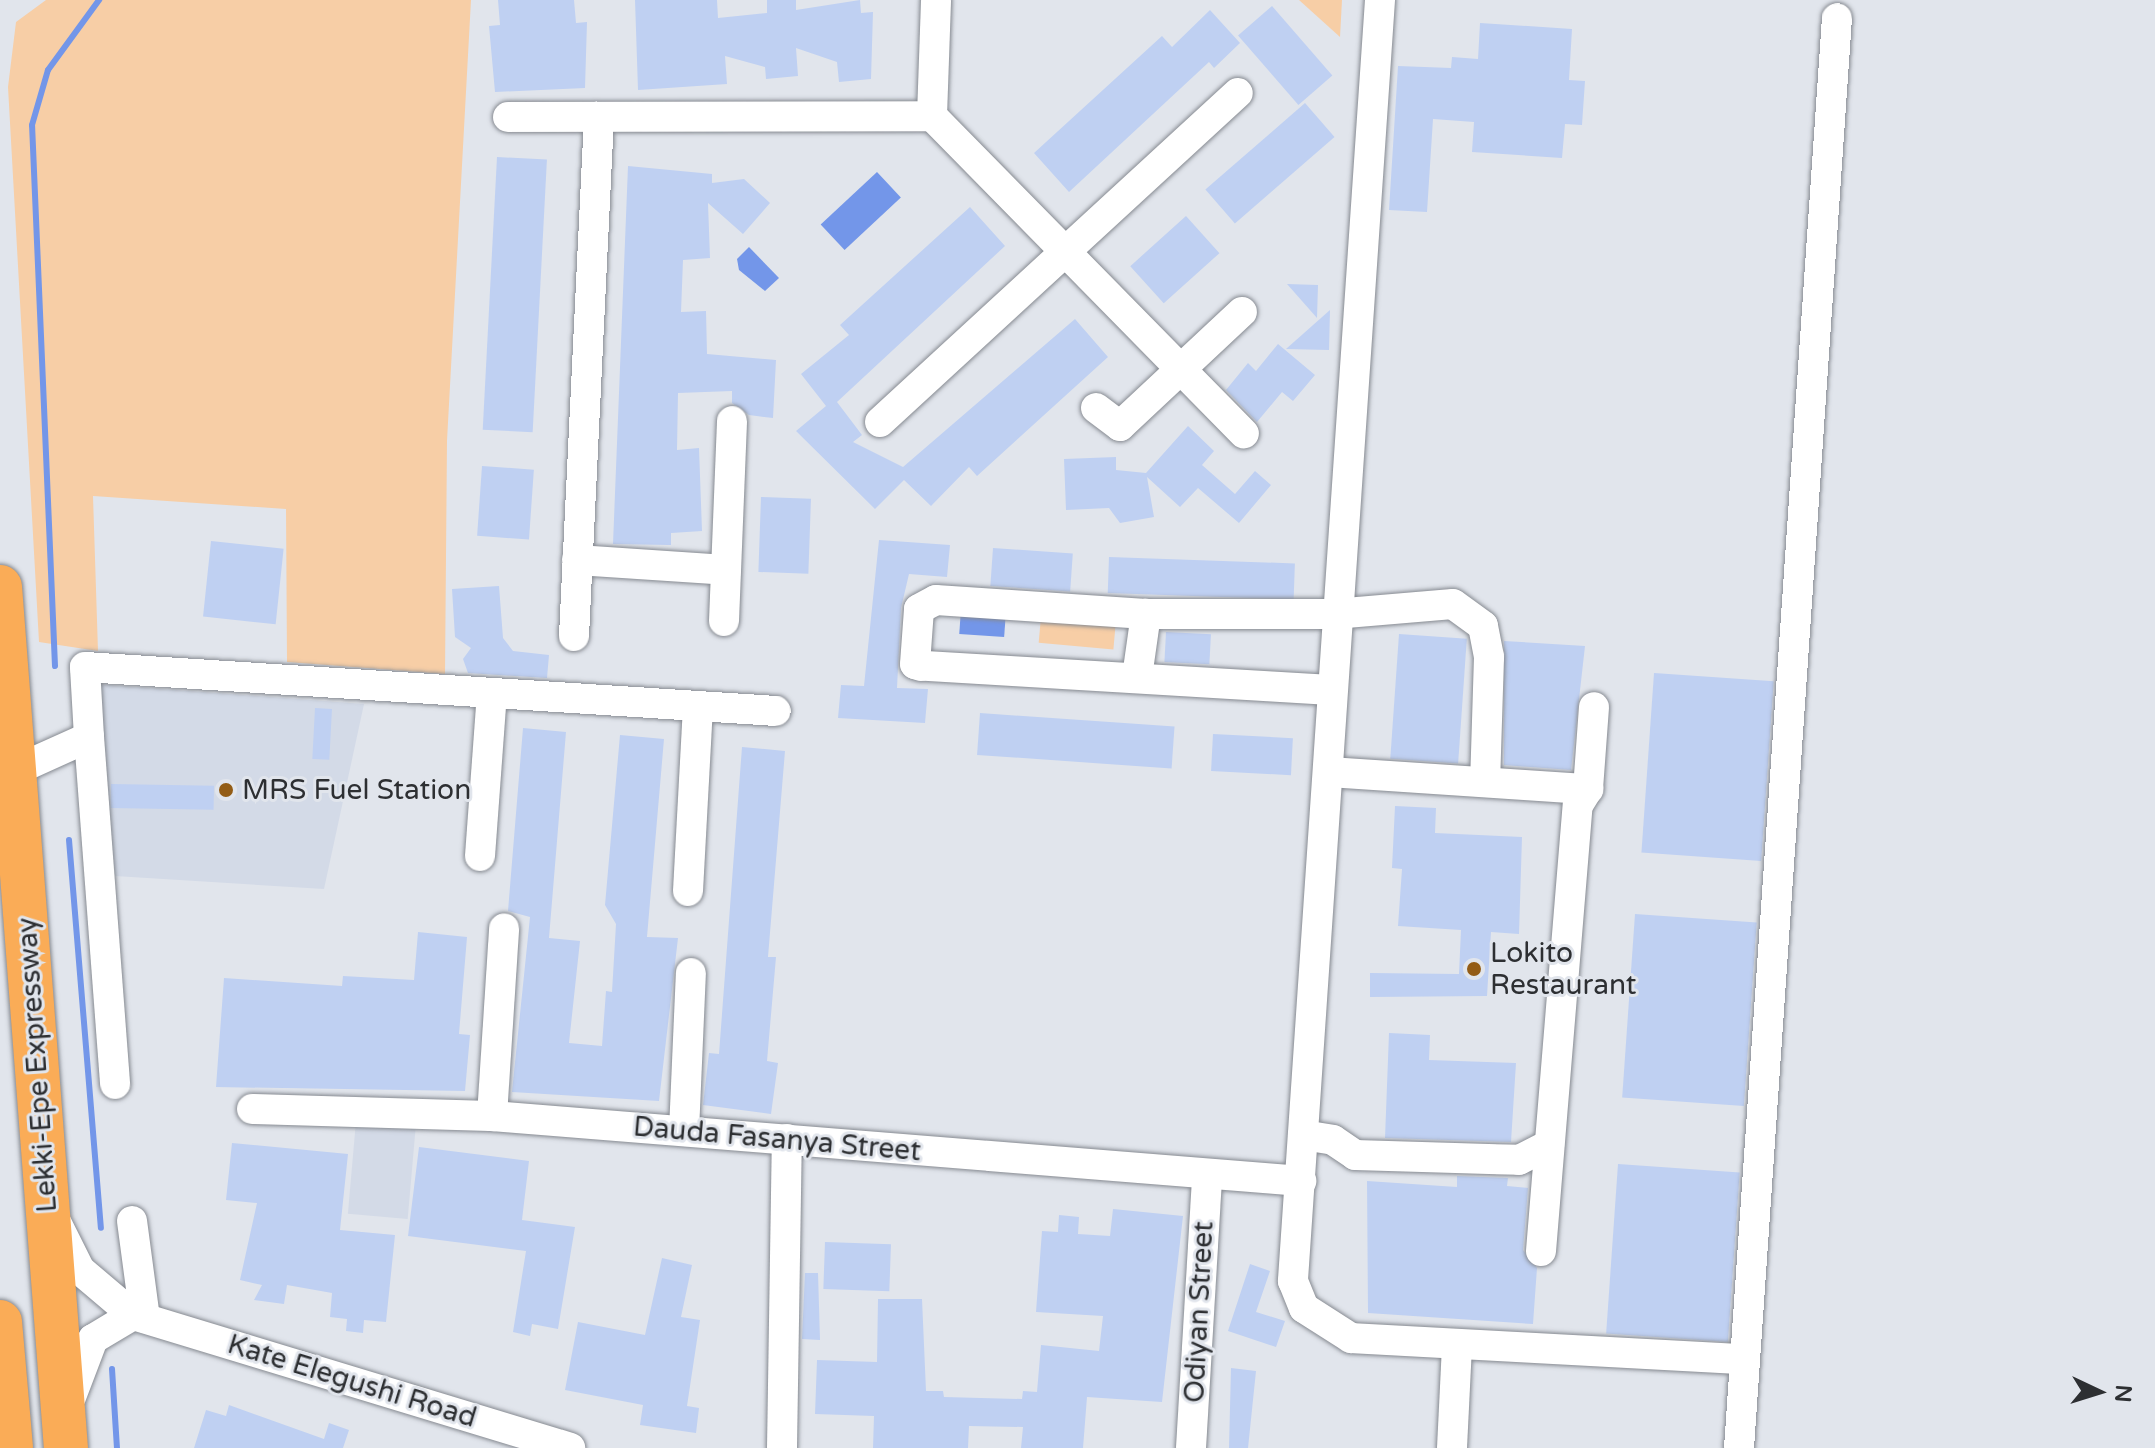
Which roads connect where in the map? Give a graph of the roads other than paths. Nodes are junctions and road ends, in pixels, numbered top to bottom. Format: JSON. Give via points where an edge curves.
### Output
{"nodes":[{"id":1,"x":936,"y":0,"type":"edge"},
{"id":2,"x":1380,"y":0,"type":"edge"},
{"id":3,"x":1837,"y":18,"type":"dead end"},
{"id":4,"x":1238,"y":93,"type":"dead end"},
{"id":5,"x":932,"y":116,"type":"junction"},
{"id":6,"x":508,"y":117,"type":"dead end"},
{"id":7,"x":599,"y":117,"type":"junction"},
{"id":8,"x":1064,"y":250,"type":"junction"},
{"id":9,"x":1242,"y":312,"type":"dead end"},
{"id":10,"x":1181,"y":369,"type":"junction"},
{"id":11,"x":1096,"y":408,"type":"dead end"},
{"id":12,"x":732,"y":421,"type":"dead end"},
{"id":13,"x":880,"y":422,"type":"dead end"},
{"id":14,"x":1244,"y":434,"type":"dead end"},
{"id":15,"x":577,"y":560,"type":"junction"},
{"id":16,"x":726,"y":570,"type":"junction"},
{"id":17,"x":0,"y":587,"type":"edge"},
{"id":18,"x":1146,"y":614,"type":"junction"},
{"id":19,"x":1334,"y":614,"type":"junction"},
{"id":20,"x":724,"y":621,"type":"dead end"},
{"id":21,"x":574,"y":636,"type":"dead end"},
{"id":22,"x":1137,"y":677,"type":"junction"},
{"id":23,"x":1331,"y":690,"type":"junction"},
{"id":24,"x":492,"y":693,"type":"junction"},
{"id":25,"x":698,"y":706,"type":"junction"},
{"id":26,"x":1594,"y":707,"type":"dead end"},
{"id":27,"x":776,"y":711,"type":"dead end"},
{"id":28,"x":89,"y":737,"type":"junction"},
{"id":29,"x":16,"y":770,"type":"junction"},
{"id":30,"x":1329,"y":772,"type":"junction"},
{"id":31,"x":1485,"y":782,"type":"junction"},
{"id":32,"x":1588,"y":789,"type":"junction"},
{"id":33,"x":480,"y":856,"type":"dead end"},
{"id":34,"x":688,"y":891,"type":"dead end"},
{"id":35,"x":504,"y":928,"type":"dead end"},
{"id":36,"x":691,"y":973,"type":"dead end"},
{"id":37,"x":115,"y":1084,"type":"dead end"},
{"id":38,"x":252,"y":1109,"type":"dead end"},
{"id":39,"x":492,"y":1116,"type":"junction"},
{"id":40,"x":684,"y":1131,"type":"junction"},
{"id":41,"x":1303,"y":1135,"type":"junction"},
{"id":42,"x":787,"y":1139,"type":"junction"},
{"id":43,"x":1549,"y":1145,"type":"junction"},
{"id":44,"x":1207,"y":1176,"type":"junction"},
{"id":45,"x":1301,"y":1181,"type":"junction"},
{"id":46,"x":46,"y":1189,"type":"junction"},
{"id":47,"x":132,"y":1221,"type":"dead end"},
{"id":48,"x":1541,"y":1251,"type":"dead end"},
{"id":49,"x":139,"y":1317,"type":"junction"},
{"id":50,"x":0,"y":1322,"type":"edge"},
{"id":51,"x":1457,"y":1344,"type":"junction"},
{"id":52,"x":1742,"y":1359,"type":"junction"},
{"id":53,"x":66,"y":1441,"type":"edge"},
{"id":54,"x":11,"y":1448,"type":"edge"},
{"id":55,"x":570,"y":1448,"type":"edge"},
{"id":56,"x":782,"y":1448,"type":"edge"},
{"id":57,"x":1191,"y":1448,"type":"edge"},
{"id":58,"x":1452,"y":1448,"type":"edge"},
{"id":59,"x":1739,"y":1448,"type":"edge"}],
"edges":[{"from":1,"to":5,"type":"street"},
{"from":2,"to":19,"type":"street"},
{"from":3,"to":52,"type":"street"},
{"from":4,"to":8,"type":"street"},
{"from":5,"to":7,"type":"street"},
{"from":5,"to":8,"type":"street"},
{"from":6,"to":7,"type":"street"},
{"from":7,"to":15,"type":"street"},
{"from":8,"to":10,"type":"street"},
{"from":8,"to":13,"type":"street"},
{"from":9,"to":10,"type":"street"},
{"from":10,"to":11,"type":"street","via":[[1117,428]]},
{"from":10,"to":14,"type":"street"},
{"from":12,"to":16,"type":"street"},
{"from":15,"to":16,"type":"street"},
{"from":15,"to":21,"type":"street"},
{"from":16,"to":20,"type":"street"},
{"from":17,"to":29,"type":"highway","name":"Lekki-Epe Expressway"},
{"from":18,"to":19,"type":"street"},
{"from":18,"to":22,"type":"street"},
{"from":18,"to":22,"type":"street","via":[[936,600],[919,609],[915,664],[921,666]]},
{"from":19,"to":23,"type":"street"},
{"from":19,"to":31,"type":"street","via":[[1453,604],[1473,613],[1489,657]]},
{"from":22,"to":23,"type":"street"},
{"from":23,"to":30,"type":"street"},
{"from":24,"to":25,"type":"street"},
{"from":24,"to":28,"type":"street","via":[[85,667]]},
{"from":24,"to":33,"type":"street"},
{"from":25,"to":27,"type":"street"},
{"from":25,"to":34,"type":"street"},
{"from":26,"to":32,"type":"street"},
{"from":28,"to":29,"type":"street"},
{"from":28,"to":37,"type":"street"},
{"from":29,"to":46,"type":"highway","name":"Lekki-Epe Expressway"},
{"from":30,"to":31,"type":"street"},
{"from":30,"to":41,"type":"street"},
{"from":31,"to":32,"type":"street"},
{"from":32,"to":43,"type":"street","via":[[1578,805]]},
{"from":35,"to":39,"type":"street"},
{"from":36,"to":40,"type":"street"},
{"from":38,"to":39,"type":"street","name":"Dauda Fasanya Street"},
{"from":39,"to":40,"type":"street","name":"Dauda Fasanya Street"},
{"from":40,"to":42,"type":"street","name":"Dauda Fasanya Street"},
{"from":41,"to":43,"type":"street","via":[[1333,1140],[1355,1155],[1519,1160]]},
{"from":41,"to":45,"type":"street"},
{"from":42,"to":44,"type":"street","name":"Dauda Fasanya Street"},
{"from":42,"to":56,"type":"street"},
{"from":43,"to":48,"type":"street"},
{"from":44,"to":45,"type":"street","name":"Dauda Fasanya Street"},
{"from":44,"to":57,"type":"street","name":"Odiyan Street"},
{"from":45,"to":51,"type":"street","via":[[1293,1281],[1304,1308],[1351,1338]]},
{"from":46,"to":49,"type":"street","name":"Kate Elegushi Road","via":[[80,1270]]},
{"from":46,"to":53,"type":"highway","name":"Lekki-Epe Expressway"},
{"from":47,"to":49,"type":"street"},
{"from":49,"to":53,"type":"street","via":[[93,1339],[79,1360]]},
{"from":49,"to":55,"type":"street","name":"Kate Elegushi Road"},
{"from":50,"to":54,"type":"highway"},
{"from":51,"to":52,"type":"street"},
{"from":51,"to":58,"type":"street"},
{"from":52,"to":59,"type":"street"}]}
